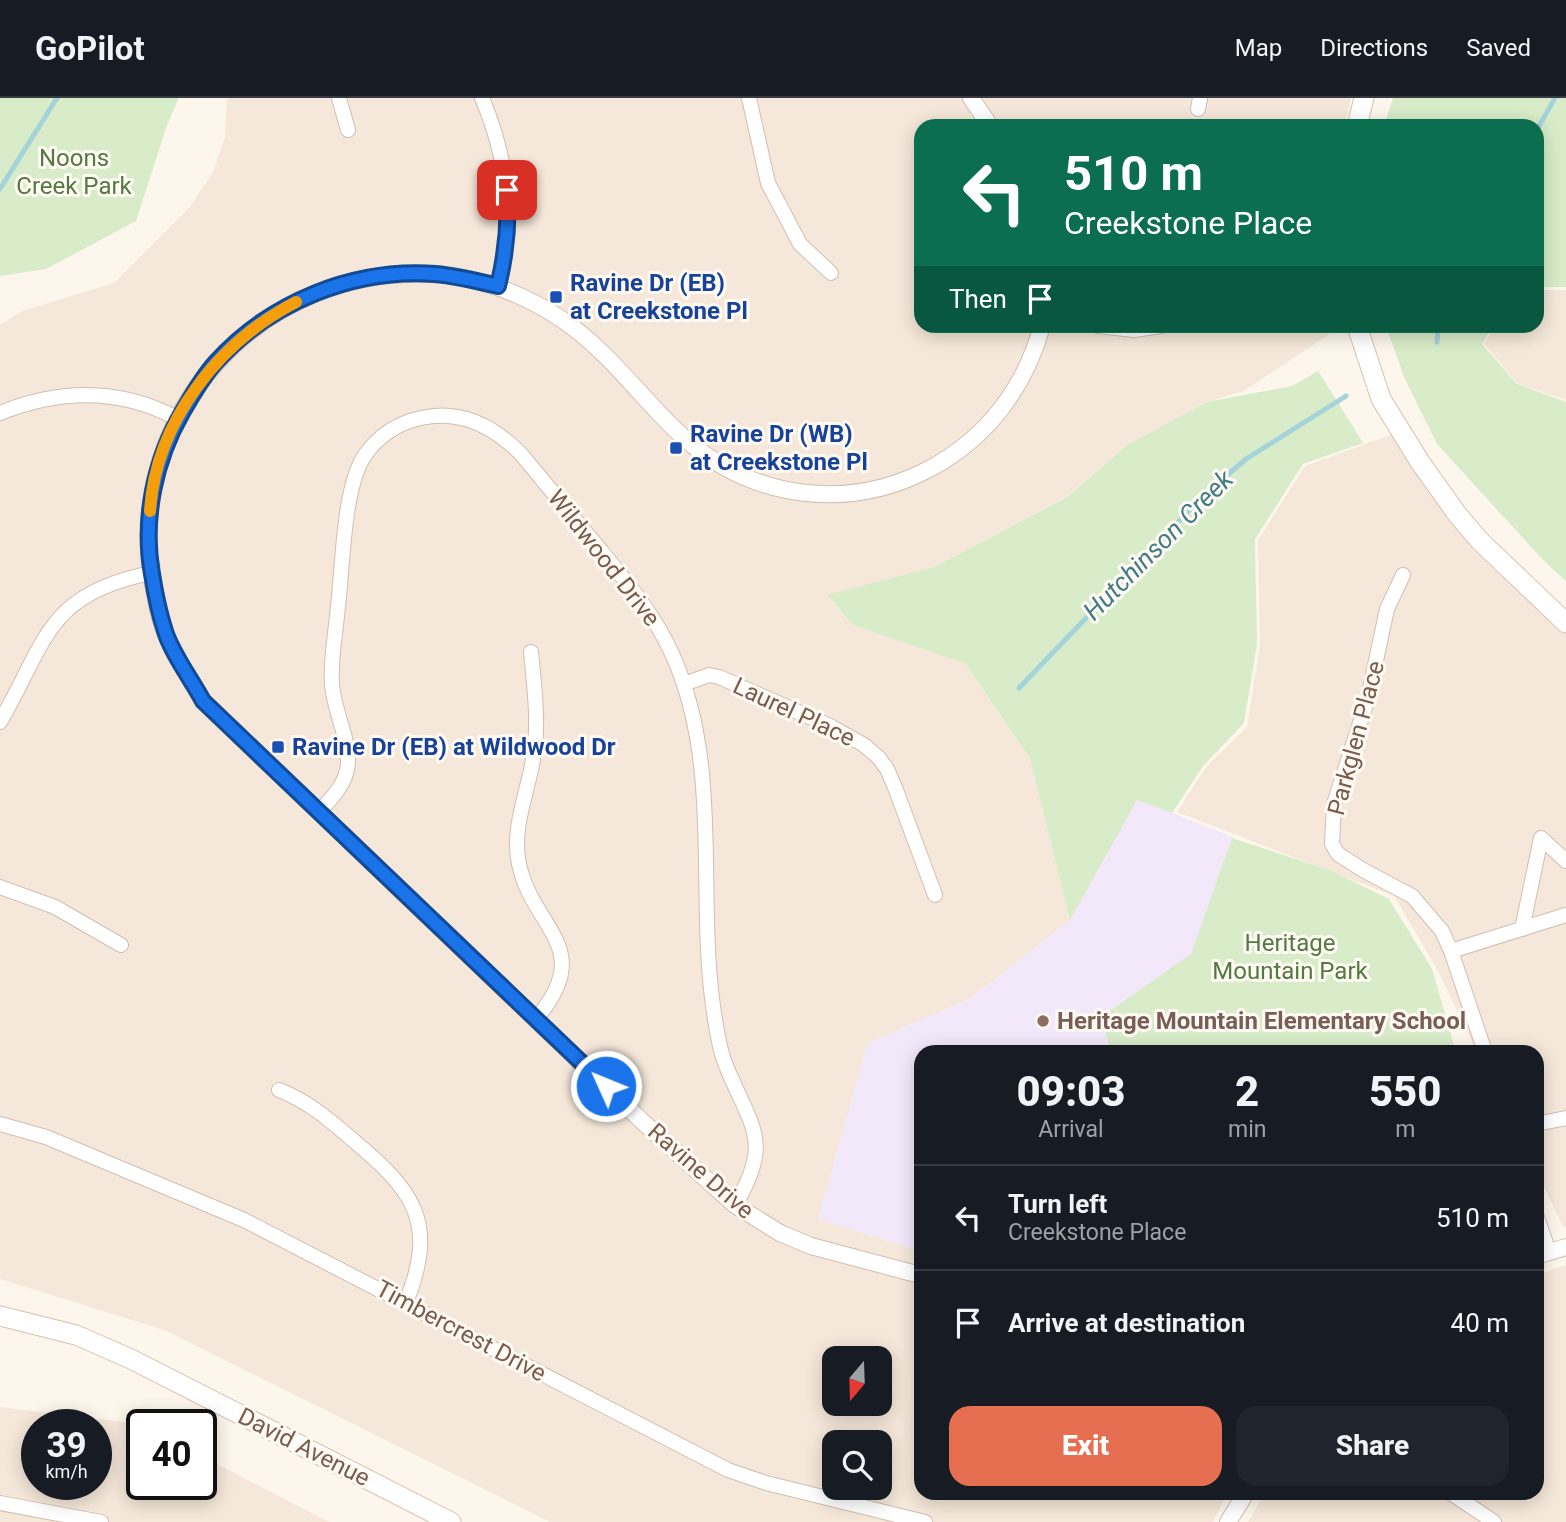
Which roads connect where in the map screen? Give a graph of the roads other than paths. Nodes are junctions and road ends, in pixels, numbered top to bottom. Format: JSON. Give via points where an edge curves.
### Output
{"nodes":[{"id":1,"x":340,"y":98,"type":"edge"},
{"id":2,"x":482,"y":98,"type":"edge"},
{"id":3,"x":971,"y":98,"type":"edge"},
{"id":4,"x":1364,"y":98,"type":"edge"},
{"id":5,"x":751,"y":99,"type":"edge"},
{"id":6,"x":985,"y":119,"type":"edge"},
{"id":7,"x":1359,"y":119,"type":"edge"},
{"id":8,"x":348,"y":130,"type":"dead end"},
{"id":9,"x":831,"y":273,"type":"dead end"},
{"id":10,"x":498,"y":286,"type":"junction"},
{"id":11,"x":1040,"y":333,"type":"edge"},
{"id":12,"x":1359,"y":333,"type":"edge"},
{"id":13,"x":0,"y":414,"type":"edge"},
{"id":14,"x":178,"y":419,"type":"junction"},
{"id":15,"x":151,"y":573,"type":"junction"},
{"id":16,"x":1403,"y":575,"type":"dead end"},
{"id":17,"x":1566,"y":623,"type":"edge"},
{"id":18,"x":531,"y":652,"type":"dead end"},
{"id":19,"x":684,"y":684,"type":"junction"},
{"id":20,"x":0,"y":722,"type":"edge"},
{"id":21,"x":319,"y":812,"type":"junction"},
{"id":22,"x":1566,"y":861,"type":"edge"},
{"id":23,"x":0,"y":887,"type":"edge"},
{"id":24,"x":936,"y":895,"type":"dead end"},
{"id":25,"x":1566,"y":915,"type":"edge"},
{"id":26,"x":1522,"y":929,"type":"junction"},
{"id":27,"x":121,"y":945,"type":"dead end"},
{"id":28,"x":1451,"y":951,"type":"junction"},
{"id":29,"x":536,"y":1018,"type":"junction"},
{"id":30,"x":1483,"y":1045,"type":"edge"},
{"id":31,"x":279,"y":1090,"type":"dead end"},
{"id":32,"x":1566,"y":1118,"type":"edge"},
{"id":33,"x":1544,"y":1123,"type":"edge"},
{"id":34,"x":0,"y":1124,"type":"edge"},
{"id":35,"x":734,"y":1205,"type":"junction"},
{"id":36,"x":1566,"y":1248,"type":"edge"},
{"id":37,"x":1544,"y":1254,"type":"edge"},
{"id":38,"x":914,"y":1273,"type":"edge"},
{"id":39,"x":406,"y":1302,"type":"junction"},
{"id":40,"x":0,"y":1316,"type":"edge"},
{"id":41,"x":1242,"y":1500,"type":"edge"},
{"id":42,"x":1461,"y":1500,"type":"edge"},
{"id":43,"x":0,"y":1503,"type":"edge"},
{"id":44,"x":102,"y":1522,"type":"edge"},
{"id":45,"x":451,"y":1522,"type":"edge"},
{"id":46,"x":925,"y":1522,"type":"edge"},
{"id":47,"x":1228,"y":1522,"type":"edge"},
{"id":48,"x":1494,"y":1522,"type":"edge"}],
"edges":[{"from":1,"to":8,"type":"street"},
{"from":2,"to":10,"type":"street","via":[[507,190],[509,220]]},
{"from":3,"to":6,"type":"street"},
{"from":4,"to":7,"type":"main road"},
{"from":5,"to":9,"type":"street","via":[[768,183],[800,244]]},
{"from":10,"to":11,"type":"street","name":"Ravine Drive","via":[[575,328],[682,436],[708,456],[777,488],[820,494],[886,488],[935,466],[968,444],[1012,396]]},
{"from":10,"to":14,"type":"street","name":"Ravine Drive","via":[[418,273],[366,278],[316,292],[231,346]]},
{"from":12,"to":17,"type":"main road","via":[[1381,399],[1457,514]]},
{"from":13,"to":14,"type":"street","via":[[47,398],[94,396],[155,406]]},
{"from":14,"to":15,"type":"street","name":"Ravine Drive","via":[[154,486]]},
{"from":15,"to":20,"type":"street","via":[[99,588],[68,608],[41,642]]},
{"from":15,"to":21,"type":"street","name":"Ravine Drive","via":[[166,634],[203,701]]},
{"from":16,"to":28,"type":"street","name":"Parkglen Place","via":[[1387,609],[1368,698],[1334,804],[1332,844],[1338,854],[1412,897],[1442,931]]},
{"from":18,"to":29,"type":"street","via":[[535,744],[519,818],[519,863],[530,894],[557,939],[562,967],[555,993]]},
{"from":19,"to":21,"type":"street","name":"Wildwood Drive","via":[[661,632],[627,582],[506,439],[461,416],[434,415],[403,423],[371,448],[355,478],[332,670],[348,766],[339,790]]},
{"from":19,"to":24,"type":"street","name":"Laurel Place","via":[[709,675],[719,677],[864,745],[887,769]]},
{"from":19,"to":35,"type":"street","name":"Wildwood Drive","via":[[701,766],[713,1005],[725,1062],[756,1139],[753,1170]]},
{"from":21,"to":29,"type":"street","name":"Ravine Drive"},
{"from":22,"to":26,"type":"street","via":[[1541,838]]},
{"from":23,"to":27,"type":"street","via":[[55,907]]},
{"from":25,"to":26,"type":"street"},
{"from":26,"to":28,"type":"street"},
{"from":28,"to":30,"type":"street","name":"Parkglen Place"},
{"from":29,"to":35,"type":"street","name":"Ravine Drive"},
{"from":31,"to":39,"type":"street","via":[[309,1104],[345,1132],[405,1190],[419,1239],[419,1261]]},
{"from":32,"to":33,"type":"street"},
{"from":34,"to":39,"type":"street","name":"Timbercrest Drive","via":[[46,1138],[244,1220]]},
{"from":35,"to":38,"type":"street","name":"Ravine Drive","via":[[811,1246]]},
{"from":36,"to":37,"type":"street"},
{"from":39,"to":46,"type":"street","name":"Timbercrest Drive","via":[[729,1470]]},
{"from":40,"to":45,"type":"main road","name":"David Avenue","via":[[76,1335],[131,1359]]},
{"from":41,"to":47,"type":"street"},
{"from":42,"to":48,"type":"street"},
{"from":43,"to":44,"type":"street"}]}
